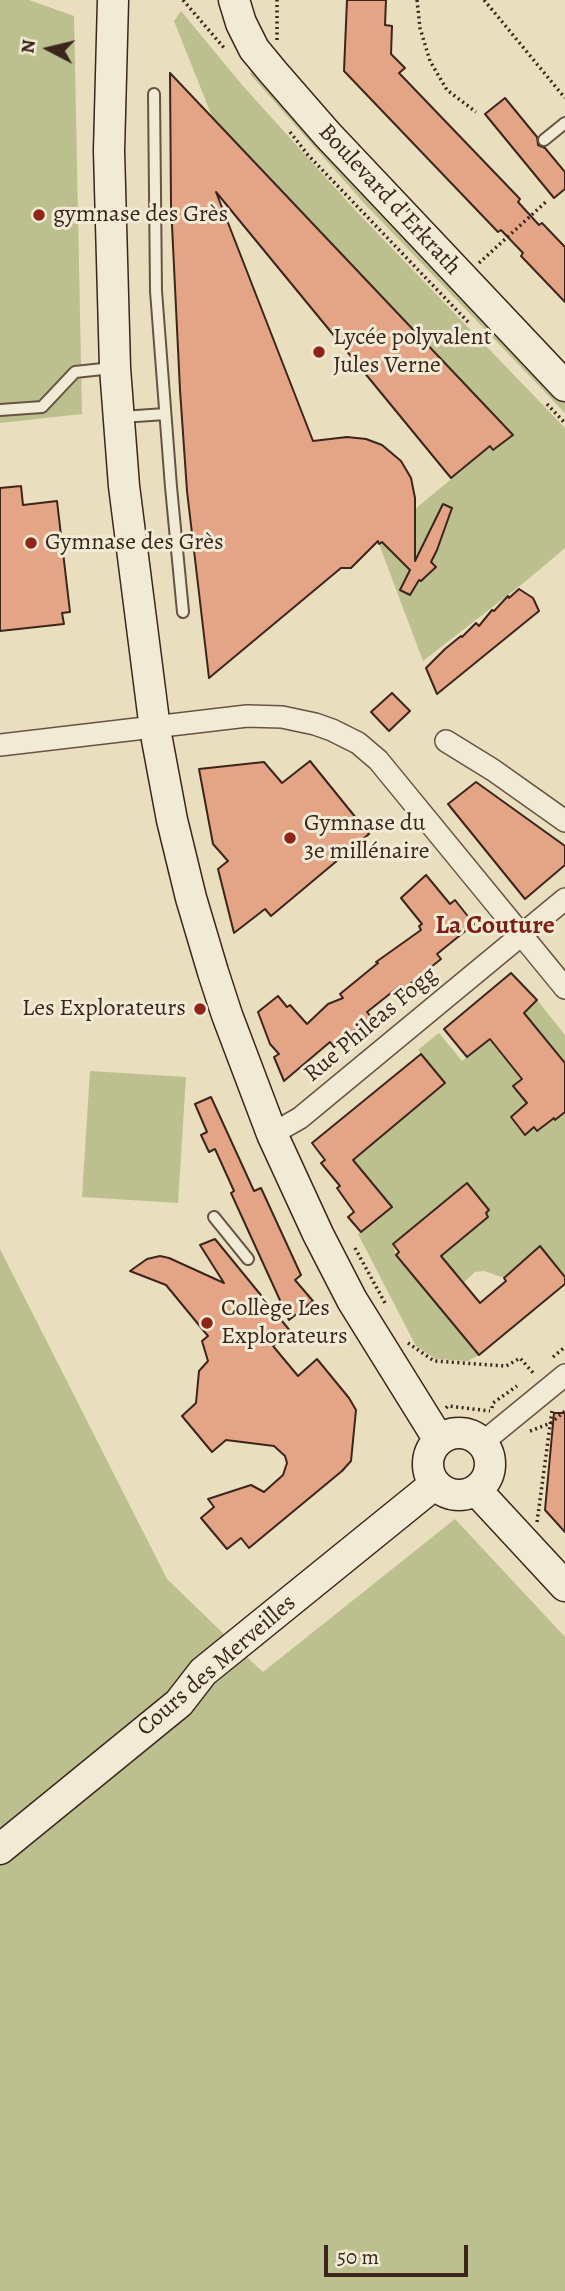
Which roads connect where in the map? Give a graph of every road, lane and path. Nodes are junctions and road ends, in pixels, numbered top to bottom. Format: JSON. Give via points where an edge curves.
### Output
{"nodes":[{"id":1,"x":113,"y":0,"type":"edge"},
{"id":2,"x":217,"y":0,"type":"edge"},
{"id":3,"x":233,"y":0,"type":"edge"},
{"id":4,"x":277,"y":0,"type":"edge"},
{"id":5,"x":417,"y":0,"type":"edge"},
{"id":6,"x":484,"y":0,"type":"edge"},
{"id":7,"x":265,"y":45,"type":"junction"},
{"id":8,"x":155,"y":94,"type":"dead end"},
{"id":9,"x":565,"y":98,"type":"edge"},
{"id":10,"x":476,"y":112,"type":"dead end"},
{"id":11,"x":565,"y":123,"type":"edge"},
{"id":12,"x":544,"y":140,"type":"dead end"},
{"id":13,"x":548,"y":200,"type":"dead end"},
{"id":14,"x":477,"y":264,"type":"dead end"},
{"id":15,"x":115,"y":368,"type":"junction"},
{"id":16,"x":565,"y":386,"type":"edge"},
{"id":17,"x":0,"y":410,"type":"edge"},
{"id":18,"x":165,"y":414,"type":"junction"},
{"id":19,"x":119,"y":418,"type":"junction"},
{"id":20,"x":183,"y":612,"type":"dead end"},
{"id":21,"x":155,"y":729,"type":"junction"},
{"id":22,"x":446,"y":741,"type":"dead end"},
{"id":23,"x":0,"y":745,"type":"edge"},
{"id":24,"x":565,"y":821,"type":"edge"},
{"id":25,"x":565,"y":899,"type":"edge"},
{"id":26,"x":521,"y":935,"type":"junction"},
{"id":27,"x":565,"y":988,"type":"edge"},
{"id":28,"x":272,"y":1134,"type":"junction"},
{"id":29,"x":214,"y":1217,"type":"dead end"},
{"id":30,"x":350,"y":1239,"type":"dead end"},
{"id":31,"x":248,"y":1259,"type":"dead end"},
{"id":32,"x":387,"y":1307,"type":"dead end"},
{"id":33,"x":406,"y":1341,"type":"dead end"},
{"id":34,"x":565,"y":1375,"type":"edge"},
{"id":35,"x":547,"y":1389,"type":"junction"},
{"id":36,"x":506,"y":1423,"type":"junction"},
{"id":37,"x":433,"y":1430,"type":"junction"},
{"id":38,"x":482,"y":1443,"type":"junction"},
{"id":39,"x":435,"y":1484,"type":"junction"},
{"id":40,"x":476,"y":1490,"type":"junction"},
{"id":41,"x":538,"y":1526,"type":"dead end"},
{"id":42,"x":565,"y":1586,"type":"edge"},
{"id":43,"x":0,"y":1849,"type":"edge"}],
"edges":[{"from":1,"to":15,"type":"street","via":[[109,151]]},
{"from":2,"to":7,"type":"street","via":[[223,15]]},
{"from":3,"to":7,"type":"street","name":"Boulevard d'Erkrath","via":[[241,23]]},
{"from":4,"to":7,"type":"path"},
{"from":5,"to":10,"type":"path","via":[[430,61],[447,90]]},
{"from":6,"to":9,"type":"path"},
{"from":7,"to":16,"type":"street","name":"Boulevard d'Erkrath","via":[[336,144]]},
{"from":8,"to":18,"type":"lane","via":[[156,291]]},
{"from":11,"to":12,"type":"lane"},
{"from":13,"to":14,"type":"path"},
{"from":15,"to":17,"type":"lane","via":[[75,372],[43,407]]},
{"from":15,"to":19,"type":"street"},
{"from":18,"to":19,"type":"lane"},
{"from":18,"to":20,"type":"lane"},
{"from":19,"to":21,"type":"street"},
{"from":21,"to":23,"type":"street"},
{"from":21,"to":26,"type":"street","via":[[247,716],[282,717],[332,730],[358,743],[378,760]]},
{"from":21,"to":28,"type":"street","via":[[191,898],[227,1016]]},
{"from":22,"to":24,"type":"street"},
{"from":25,"to":26,"type":"street","name":"Rue Phileas Fogg"},
{"from":26,"to":27,"type":"street"},
{"from":26,"to":28,"type":"street","name":"Rue Phileas Fogg","via":[[300,1118]]},
{"from":28,"to":37,"type":"street","via":[[352,1300]]},
{"from":29,"to":31,"type":"lane"},
{"from":30,"to":32,"type":"path"},
{"from":33,"to":35,"type":"path","via":[[434,1362],[506,1366],[520,1358]]},
{"from":34,"to":35,"type":"street"},
{"from":35,"to":36,"type":"street"},
{"from":35,"to":41,"type":"path","via":[[554,1402]]},
{"from":36,"to":37,"type":"path","via":[[491,1411],[448,1406]]},
{"from":36,"to":38,"type":"street"},
{"from":37,"to":38,"type":"street","via":[[461,1433]]},
{"from":37,"to":39,"type":"street","via":[[427,1464]]},
{"from":38,"to":40,"type":"street","via":[[489,1469]]},
{"from":39,"to":40,"type":"street","via":[[453,1495]]},
{"from":39,"to":43,"type":"street","name":"Cours des Merveilles","via":[[203,1672],[179,1703]]},
{"from":40,"to":42,"type":"street"}]}
